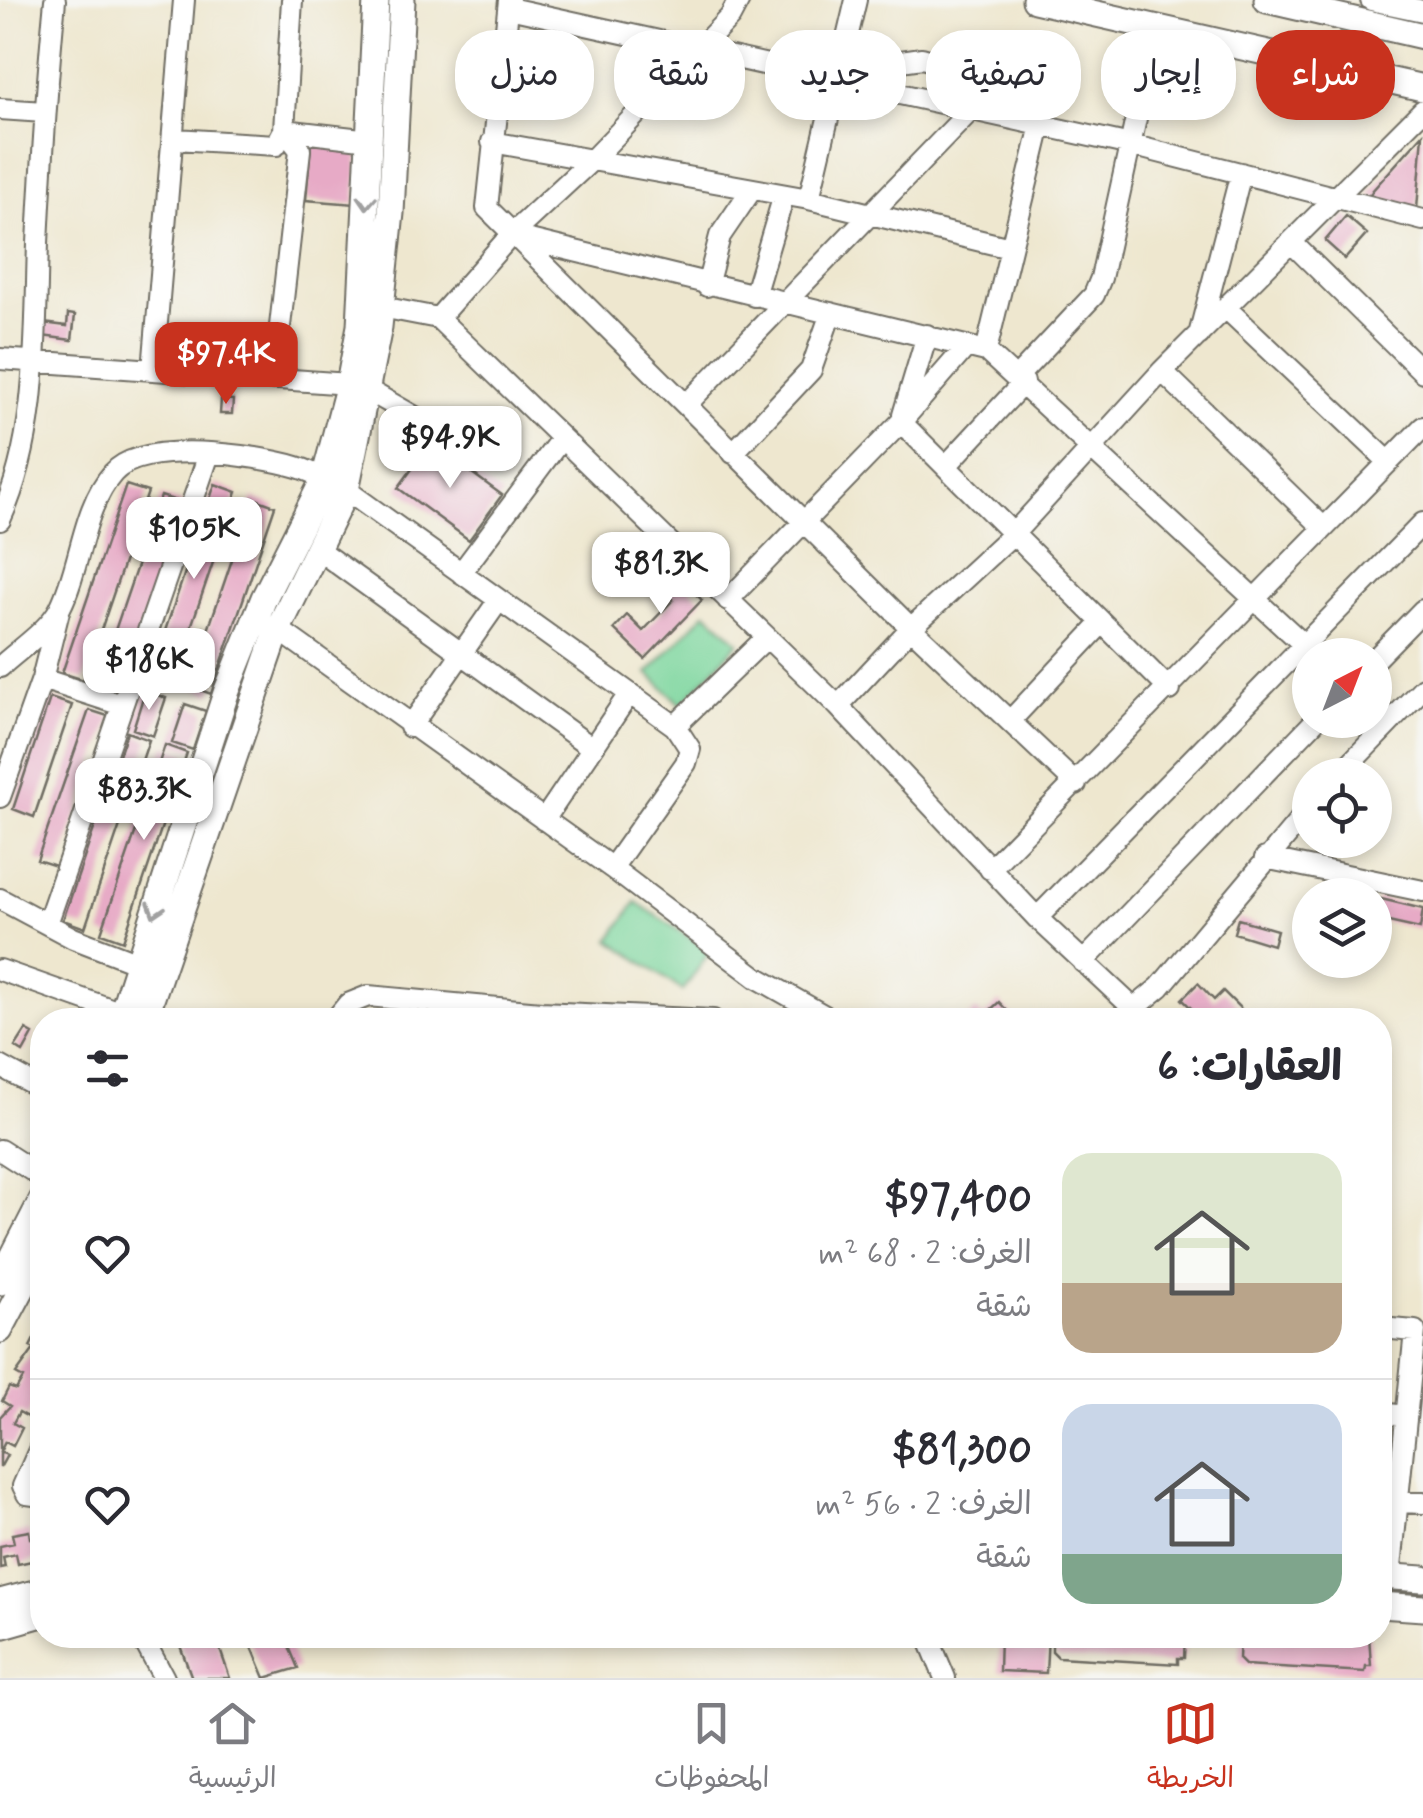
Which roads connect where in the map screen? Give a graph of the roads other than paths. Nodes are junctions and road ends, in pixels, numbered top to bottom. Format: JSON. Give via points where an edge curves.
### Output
{"nodes":[{"id":1,"x":55,"y":0,"type":"edge"},
{"id":2,"x":184,"y":0,"type":"edge"},
{"id":3,"x":292,"y":0,"type":"edge"},
{"id":4,"x":376,"y":0,"type":"edge"},
{"id":5,"x":402,"y":0,"type":"edge"},
{"id":6,"x":739,"y":0,"type":"edge"},
{"id":7,"x":856,"y":0,"type":"edge"},
{"id":8,"x":1035,"y":0,"type":"edge"},
{"id":9,"x":1267,"y":0,"type":"edge"},
{"id":10,"x":1371,"y":0,"type":"edge"},
{"id":11,"x":509,"y":4,"type":"edge"},
{"id":12,"x":1421,"y":7,"type":"edge"},
{"id":13,"x":1156,"y":28,"type":"junction"},
{"id":14,"x":615,"y":30,"type":"edge"},
{"id":15,"x":717,"y":30,"type":"edge"},
{"id":16,"x":849,"y":30,"type":"edge"},
{"id":17,"x":1423,"y":36,"type":"edge"},
{"id":18,"x":1423,"y":88,"type":"edge"},
{"id":19,"x":0,"y":109,"type":"edge"},
{"id":20,"x":1423,"y":110,"type":"edge"},
{"id":21,"x":44,"y":112,"type":"junction"},
{"id":22,"x":630,"y":120,"type":"edge"},
{"id":23,"x":828,"y":120,"type":"edge"},
{"id":24,"x":961,"y":120,"type":"edge"},
{"id":25,"x":1016,"y":120,"type":"edge"},
{"id":26,"x":1041,"y":125,"type":"junction"},
{"id":27,"x":284,"y":130,"type":"junction"},
{"id":28,"x":175,"y":139,"type":"junction"},
{"id":29,"x":370,"y":140,"type":"junction"},
{"id":30,"x":492,"y":142,"type":"junction"},
{"id":31,"x":1131,"y":145,"type":"junction"},
{"id":32,"x":594,"y":159,"type":"junction"},
{"id":33,"x":1241,"y":172,"type":"junction"},
{"id":34,"x":752,"y":189,"type":"junction"},
{"id":35,"x":784,"y":195,"type":"junction"},
{"id":36,"x":1338,"y":198,"type":"junction"},
{"id":37,"x":809,"y":199,"type":"junction"},
{"id":38,"x":872,"y":214,"type":"junction"},
{"id":39,"x":1423,"y":220,"type":"edge"},
{"id":40,"x":511,"y":235,"type":"junction"},
{"id":41,"x":1292,"y":242,"type":"junction"},
{"id":42,"x":1010,"y":248,"type":"junction"},
{"id":43,"x":707,"y":286,"type":"junction"},
{"id":44,"x":754,"y":296,"type":"junction"},
{"id":45,"x":782,"y":304,"type":"junction"},
{"id":46,"x":381,"y":307,"type":"junction"},
{"id":47,"x":1228,"y":310,"type":"junction"},
{"id":48,"x":830,"y":313,"type":"junction"},
{"id":49,"x":438,"y":318,"type":"junction"},
{"id":50,"x":927,"y":335,"type":"junction"},
{"id":51,"x":1199,"y":335,"type":"junction"},
{"id":52,"x":976,"y":349,"type":"junction"},
{"id":53,"x":0,"y":359,"type":"edge"},
{"id":54,"x":34,"y":362,"type":"junction"},
{"id":55,"x":153,"y":370,"type":"junction"},
{"id":56,"x":1162,"y":371,"type":"junction"},
{"id":57,"x":1423,"y":372,"type":"edge"},
{"id":58,"x":274,"y":379,"type":"junction"},
{"id":59,"x":1021,"y":379,"type":"junction"},
{"id":60,"x":358,"y":387,"type":"junction"},
{"id":61,"x":686,"y":405,"type":"junction"},
{"id":62,"x":901,"y":422,"type":"junction"},
{"id":63,"x":1423,"y":427,"type":"edge"},
{"id":64,"x":436,"y":429,"type":"dead end"},
{"id":65,"x":561,"y":439,"type":"junction"},
{"id":66,"x":1093,"y":450,"type":"junction"},
{"id":67,"x":733,"y":452,"type":"junction"},
{"id":68,"x":210,"y":454,"type":"junction"},
{"id":69,"x":1388,"y":461,"type":"junction"},
{"id":70,"x":946,"y":466,"type":"junction"},
{"id":71,"x":335,"y":485,"type":"junction"},
{"id":72,"x":0,"y":520,"type":"edge"},
{"id":73,"x":804,"y":522,"type":"junction"},
{"id":74,"x":1423,"y":523,"type":"edge"},
{"id":75,"x":1324,"y":528,"type":"junction"},
{"id":76,"x":1015,"y":532,"type":"junction"},
{"id":77,"x":317,"y":549,"type":"junction"},
{"id":78,"x":461,"y":573,"type":"junction"},
{"id":79,"x":1253,"y":599,"type":"junction"},
{"id":80,"x":500,"y":600,"type":"junction"},
{"id":81,"x":728,"y":600,"type":"junction"},
{"id":82,"x":1423,"y":610,"type":"edge"},
{"id":83,"x":59,"y":611,"type":"junction"},
{"id":84,"x":1102,"y":623,"type":"junction"},
{"id":85,"x":911,"y":628,"type":"junction"},
{"id":86,"x":278,"y":630,"type":"junction"},
{"id":87,"x":766,"y":638,"type":"junction"},
{"id":88,"x":1296,"y":638,"type":"edge"},
{"id":89,"x":1321,"y":638,"type":"edge"},
{"id":90,"x":1392,"y":642,"type":"edge"},
{"id":91,"x":460,"y":656,"type":"junction"},
{"id":92,"x":0,"y":667,"type":"edge"},
{"id":93,"x":1292,"y":669,"type":"edge"},
{"id":94,"x":42,"y":679,"type":"junction"},
{"id":95,"x":1423,"y":688,"type":"edge"},
{"id":96,"x":1170,"y":690,"type":"junction"},
{"id":97,"x":630,"y":694,"type":"junction"},
{"id":98,"x":122,"y":705,"type":"junction"},
{"id":99,"x":838,"y":706,"type":"junction"},
{"id":100,"x":1392,"y":712,"type":"edge"},
{"id":101,"x":1010,"y":721,"type":"junction"},
{"id":102,"x":675,"y":726,"type":"junction"},
{"id":103,"x":410,"y":727,"type":"junction"},
{"id":104,"x":1299,"y":738,"type":"edge"},
{"id":105,"x":1368,"y":738,"type":"edge"},
{"id":106,"x":591,"y":747,"type":"junction"},
{"id":107,"x":1352,"y":758,"type":"edge"},
{"id":108,"x":1076,"y":784,"type":"junction"},
{"id":109,"x":0,"y":797,"type":"edge"},
{"id":110,"x":544,"y":820,"type":"junction"},
{"id":111,"x":1292,"y":828,"type":"edge"},
{"id":112,"x":1265,"y":858,"type":"junction"},
{"id":113,"x":612,"y":868,"type":"junction"},
{"id":114,"x":990,"y":868,"type":"junction"},
{"id":115,"x":1423,"y":890,"type":"edge"},
{"id":116,"x":0,"y":899,"type":"edge"},
{"id":117,"x":1038,"y":918,"type":"junction"},
{"id":118,"x":47,"y":924,"type":"junction"},
{"id":119,"x":1083,"y":962,"type":"junction"},
{"id":120,"x":138,"y":963,"type":"junction"},
{"id":121,"x":0,"y":970,"type":"edge"},
{"id":122,"x":101,"y":1008,"type":"edge"},
{"id":123,"x":130,"y":1008,"type":"edge"},
{"id":124,"x":132,"y":1008,"type":"edge"},
{"id":125,"x":345,"y":1008,"type":"edge"},
{"id":126,"x":497,"y":1008,"type":"edge"},
{"id":127,"x":811,"y":1008,"type":"edge"},
{"id":128,"x":1123,"y":1008,"type":"edge"},
{"id":129,"x":1133,"y":1008,"type":"edge"},
{"id":130,"x":0,"y":1066,"type":"edge"},
{"id":131,"x":30,"y":1082,"type":"edge"},
{"id":132,"x":0,"y":1150,"type":"edge"},
{"id":133,"x":30,"y":1169,"type":"edge"},
{"id":134,"x":30,"y":1223,"type":"edge"},
{"id":135,"x":30,"y":1274,"type":"edge"},
{"id":136,"x":0,"y":1282,"type":"edge"},
{"id":137,"x":1392,"y":1329,"type":"edge"},
{"id":138,"x":0,"y":1330,"type":"edge"},
{"id":139,"x":1420,"y":1331,"type":"edge"},
{"id":140,"x":1392,"y":1415,"type":"edge"},
{"id":141,"x":1406,"y":1416,"type":"junction"},
{"id":142,"x":30,"y":1470,"type":"edge"},
{"id":143,"x":1392,"y":1490,"type":"edge"},
{"id":144,"x":30,"y":1494,"type":"edge"},
{"id":145,"x":1392,"y":1501,"type":"edge"},
{"id":146,"x":1423,"y":1504,"type":"edge"},
{"id":147,"x":1392,"y":1578,"type":"edge"},
{"id":148,"x":1423,"y":1580,"type":"edge"},
{"id":149,"x":30,"y":1594,"type":"edge"},
{"id":150,"x":0,"y":1602,"type":"edge"},
{"id":151,"x":1392,"y":1606,"type":"edge"},
{"id":152,"x":1423,"y":1608,"type":"edge"},
{"id":153,"x":30,"y":1617,"type":"edge"},
{"id":154,"x":0,"y":1626,"type":"edge"},
{"id":155,"x":148,"y":1648,"type":"edge"},
{"id":156,"x":932,"y":1648,"type":"edge"},
{"id":157,"x":164,"y":1678,"type":"edge"},
{"id":158,"x":945,"y":1678,"type":"edge"}],
"edges":[{"from":1,"to":21,"type":"street"},
{"from":2,"to":28,"type":"street"},
{"from":3,"to":27,"type":"street"},
{"from":4,"to":29,"type":"main road"},
{"from":5,"to":46,"type":"main road"},
{"from":6,"to":15,"type":"street"},
{"from":7,"to":16,"type":"street"},
{"from":8,"to":13,"type":"main road"},
{"from":9,"to":17,"type":"main road"},
{"from":10,"to":12,"type":"street"},
{"from":11,"to":14,"type":"street"},
{"from":11,"to":30,"type":"street"},
{"from":13,"to":18,"type":"main road"},
{"from":13,"to":31,"type":"street"},
{"from":19,"to":21,"type":"street"},
{"from":20,"to":36,"type":"street"},
{"from":21,"to":54,"type":"street"},
{"from":22,"to":32,"type":"street"},
{"from":23,"to":37,"type":"street"},
{"from":24,"to":38,"type":"street"},
{"from":25,"to":26,"type":"street"},
{"from":26,"to":31,"type":"street"},
{"from":26,"to":42,"type":"street"},
{"from":27,"to":28,"type":"street","via":[[276,145]]},
{"from":27,"to":29,"type":"street"},
{"from":27,"to":58,"type":"street","via":[[300,150]]},
{"from":28,"to":55,"type":"street"},
{"from":29,"to":60,"type":"main road","one_way":true},
{"from":30,"to":32,"type":"street"},
{"from":30,"to":40,"type":"street","via":[[487,208]]},
{"from":31,"to":33,"type":"street"},
{"from":31,"to":59,"type":"street","via":[[1094,295]]},
{"from":32,"to":34,"type":"street"},
{"from":32,"to":40,"type":"street"},
{"from":33,"to":36,"type":"street"},
{"from":33,"to":51,"type":"street"},
{"from":34,"to":35,"type":"street"},
{"from":34,"to":43,"type":"street","via":[[720,236]]},
{"from":35,"to":37,"type":"street"},
{"from":35,"to":44,"type":"street"},
{"from":36,"to":39,"type":"street"},
{"from":36,"to":41,"type":"street"},
{"from":37,"to":38,"type":"street"},
{"from":38,"to":42,"type":"street"},
{"from":38,"to":45,"type":"street"},
{"from":40,"to":43,"type":"street"},
{"from":40,"to":49,"type":"street"},
{"from":40,"to":61,"type":"street"},
{"from":41,"to":47,"type":"street"},
{"from":41,"to":57,"type":"street"},
{"from":42,"to":52,"type":"street"},
{"from":43,"to":44,"type":"street"},
{"from":44,"to":45,"type":"street"},
{"from":45,"to":48,"type":"street"},
{"from":45,"to":61,"type":"street"},
{"from":46,"to":49,"type":"street"},
{"from":46,"to":60,"type":"main road"},
{"from":47,"to":51,"type":"street"},
{"from":47,"to":69,"type":"street"},
{"from":48,"to":50,"type":"street"},
{"from":48,"to":67,"type":"street","via":[[812,370]]},
{"from":49,"to":65,"type":"street"},
{"from":50,"to":52,"type":"street"},
{"from":50,"to":62,"type":"street"},
{"from":51,"to":56,"type":"street"},
{"from":52,"to":59,"type":"street"},
{"from":52,"to":62,"type":"street"},
{"from":53,"to":54,"type":"street"},
{"from":54,"to":55,"type":"street"},
{"from":54,"to":72,"type":"street","via":[[22,452]]},
{"from":55,"to":58,"type":"street"},
{"from":56,"to":66,"type":"street"},
{"from":56,"to":75,"type":"street"},
{"from":58,"to":60,"type":"street"},
{"from":59,"to":66,"type":"street"},
{"from":59,"to":70,"type":"street"},
{"from":60,"to":64,"type":"street"},
{"from":60,"to":71,"type":"main road"},
{"from":61,"to":67,"type":"street"},
{"from":62,"to":70,"type":"street"},
{"from":62,"to":73,"type":"street"},
{"from":63,"to":69,"type":"street"},
{"from":65,"to":78,"type":"street"},
{"from":65,"to":81,"type":"street"},
{"from":66,"to":76,"type":"street"},
{"from":66,"to":79,"type":"street"},
{"from":67,"to":73,"type":"street"},
{"from":68,"to":71,"type":"street","via":[[268,460]]},
{"from":68,"to":83,"type":"street","via":[[147,454],[112,474]]},
{"from":68,"to":98,"type":"street"},
{"from":69,"to":75,"type":"street"},
{"from":70,"to":76,"type":"street"},
{"from":71,"to":77,"type":"main road"},
{"from":71,"to":78,"type":"street"},
{"from":71,"to":120,"type":"main road","one_way":true,"via":[[245,643]]},
{"from":73,"to":81,"type":"street"},
{"from":73,"to":85,"type":"street"},
{"from":74,"to":89,"type":"street"},
{"from":75,"to":79,"type":"street"},
{"from":76,"to":84,"type":"street"},
{"from":76,"to":85,"type":"street"},
{"from":77,"to":86,"type":"main road"},
{"from":77,"to":91,"type":"street"},
{"from":78,"to":80,"type":"street"},
{"from":79,"to":88,"type":"street"},
{"from":79,"to":96,"type":"street"},
{"from":80,"to":91,"type":"street"},
{"from":80,"to":97,"type":"street"},
{"from":81,"to":87,"type":"street"},
{"from":82,"to":90,"type":"street"},
{"from":83,"to":92,"type":"street"},
{"from":83,"to":94,"type":"street"},
{"from":84,"to":96,"type":"street"},
{"from":84,"to":101,"type":"street"},
{"from":85,"to":99,"type":"street"},
{"from":85,"to":101,"type":"street"},
{"from":86,"to":103,"type":"street"},
{"from":86,"to":124,"type":"main road"},
{"from":87,"to":99,"type":"street"},
{"from":87,"to":102,"type":"street"},
{"from":91,"to":103,"type":"street"},
{"from":91,"to":106,"type":"street"},
{"from":93,"to":117,"type":"street"},
{"from":94,"to":98,"type":"street"},
{"from":94,"to":109,"type":"street"},
{"from":95,"to":100,"type":"street"},
{"from":96,"to":108,"type":"street"},
{"from":97,"to":102,"type":"street"},
{"from":97,"to":106,"type":"street"},
{"from":98,"to":118,"type":"street"},
{"from":99,"to":114,"type":"street"},
{"from":101,"to":108,"type":"street"},
{"from":102,"to":113,"type":"street","via":[[690,749],[686,762]]},
{"from":103,"to":110,"type":"street"},
{"from":104,"to":119,"type":"street"},
{"from":105,"to":107,"type":"street"},
{"from":106,"to":110,"type":"street"},
{"from":108,"to":114,"type":"street"},
{"from":110,"to":113,"type":"street"},
{"from":111,"to":112,"type":"street"},
{"from":112,"to":115,"type":"street"},
{"from":112,"to":129,"type":"street","via":[[1160,987]]},
{"from":113,"to":127,"type":"street","via":[[756,976]]},
{"from":114,"to":117,"type":"street"},
{"from":116,"to":118,"type":"street"},
{"from":117,"to":119,"type":"street"},
{"from":118,"to":120,"type":"street"},
{"from":119,"to":128,"type":"street"},
{"from":120,"to":123,"type":"main road"},
{"from":121,"to":122,"type":"street"},
{"from":125,"to":126,"type":"street","via":[[368,996]]},
{"from":130,"to":131,"type":"street"},
{"from":132,"to":133,"type":"street"},
{"from":134,"to":136,"type":"main road"},
{"from":135,"to":138,"type":"main road"},
{"from":137,"to":139,"type":"street"},
{"from":139,"to":141,"type":"street"},
{"from":140,"to":141,"type":"street"},
{"from":141,"to":143,"type":"street"},
{"from":142,"to":144,"type":"street","via":[[23,1486]]},
{"from":145,"to":146,"type":"street"},
{"from":147,"to":148,"type":"main road"},
{"from":149,"to":150,"type":"main road"},
{"from":151,"to":152,"type":"main road"},
{"from":153,"to":154,"type":"main road"},
{"from":155,"to":157,"type":"street"},
{"from":156,"to":158,"type":"street"}]}
